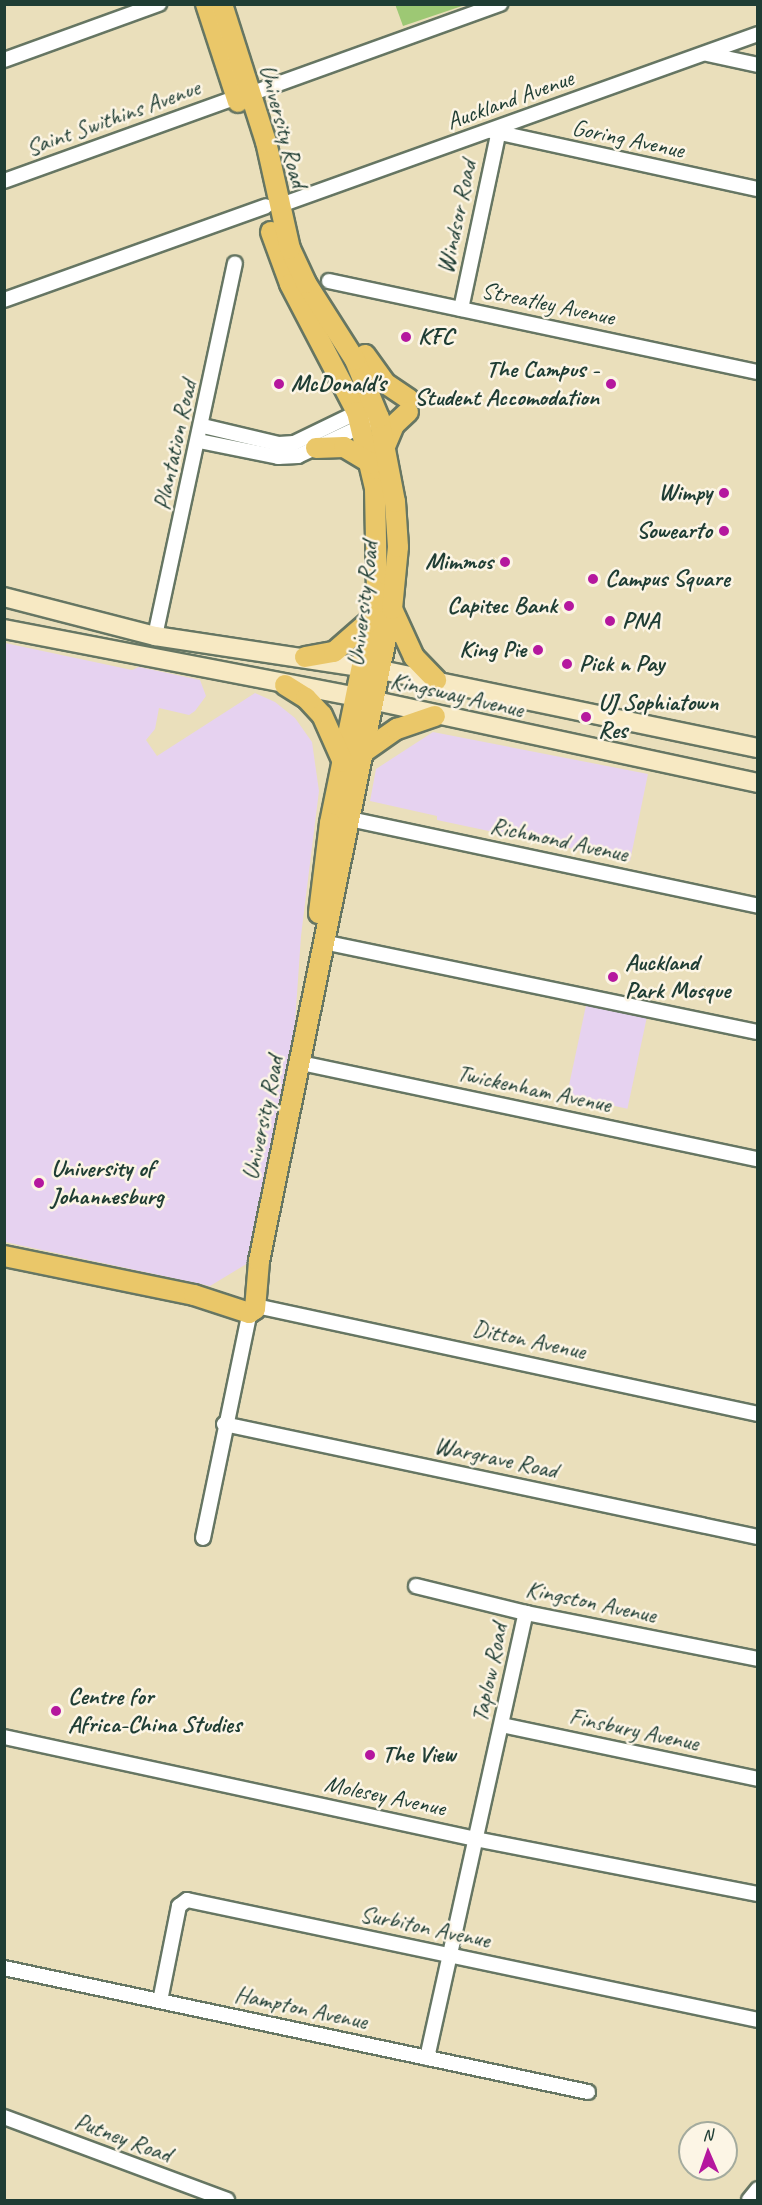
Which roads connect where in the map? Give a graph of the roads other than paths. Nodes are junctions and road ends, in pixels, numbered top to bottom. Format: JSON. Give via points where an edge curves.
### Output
{"nodes":[{"id":1,"x":159,"y":4,"type":"edge"},
{"id":2,"x":206,"y":4,"type":"edge"},
{"id":3,"x":222,"y":4,"type":"edge"},
{"id":4,"x":500,"y":4,"type":"edge"},
{"id":5,"x":758,"y":34,"type":"edge"},
{"id":6,"x":706,"y":54,"type":"junction"},
{"id":7,"x":4,"y":60,"type":"edge"},
{"id":8,"x":758,"y":64,"type":"edge"},
{"id":9,"x":243,"y":96,"type":"junction"},
{"id":10,"x":494,"y":133,"type":"junction"},
{"id":11,"x":4,"y":181,"type":"edge"},
{"id":12,"x":758,"y":189,"type":"edge"},
{"id":13,"x":272,"y":206,"type":"junction"},
{"id":14,"x":236,"y":264,"type":"dead end"},
{"id":15,"x":329,"y":281,"type":"dead end"},
{"id":16,"x":4,"y":300,"type":"edge"},
{"id":17,"x":461,"y":309,"type":"junction"},
{"id":18,"x":334,"y":326,"type":"junction"},
{"id":19,"x":758,"y":372,"type":"edge"},
{"id":20,"x":368,"y":415,"type":"junction"},
{"id":21,"x":203,"y":426,"type":"junction"},
{"id":22,"x":199,"y":441,"type":"junction"},
{"id":23,"x":386,"y":444,"type":"junction"},
{"id":24,"x":316,"y":448,"type":"junction"},
{"id":25,"x":372,"y":464,"type":"junction"},
{"id":26,"x":4,"y":597,"type":"edge"},
{"id":27,"x":392,"y":609,"type":"junction"},
{"id":28,"x":373,"y":618,"type":"junction"},
{"id":29,"x":4,"y":628,"type":"edge"},
{"id":30,"x":155,"y":636,"type":"junction"},
{"id":31,"x":305,"y":657,"type":"junction"},
{"id":32,"x":372,"y":669,"type":"junction"},
{"id":33,"x":436,"y":680,"type":"junction"},
{"id":34,"x":285,"y":685,"type":"junction"},
{"id":35,"x":366,"y":699,"type":"junction"},
{"id":36,"x":435,"y":716,"type":"junction"},
{"id":37,"x":758,"y":748,"type":"edge"},
{"id":38,"x":365,"y":751,"type":"junction"},
{"id":39,"x":343,"y":762,"type":"junction"},
{"id":40,"x":758,"y":783,"type":"edge"},
{"id":41,"x":350,"y":819,"type":"junction"},
{"id":42,"x":758,"y":906,"type":"edge"},
{"id":43,"x":323,"y":942,"type":"junction"},
{"id":44,"x":315,"y":984,"type":"junction"},
{"id":45,"x":758,"y":1032,"type":"edge"},
{"id":46,"x":301,"y":1063,"type":"junction"},
{"id":47,"x":758,"y":1159,"type":"edge"},
{"id":48,"x":4,"y":1256,"type":"edge"},
{"id":49,"x":250,"y":1307,"type":"junction"},
{"id":50,"x":758,"y":1414,"type":"edge"},
{"id":51,"x":224,"y":1424,"type":"junction"},
{"id":52,"x":758,"y":1537,"type":"edge"},
{"id":53,"x":203,"y":1538,"type":"dead end"},
{"id":54,"x":416,"y":1586,"type":"dead end"},
{"id":55,"x":526,"y":1613,"type":"junction"},
{"id":56,"x":758,"y":1659,"type":"edge"},
{"id":57,"x":502,"y":1725,"type":"junction"},
{"id":58,"x":4,"y":1737,"type":"edge"},
{"id":59,"x":758,"y":1779,"type":"edge"},
{"id":60,"x":475,"y":1839,"type":"junction"},
{"id":61,"x":758,"y":1894,"type":"edge"},
{"id":62,"x":450,"y":1955,"type":"junction"},
{"id":63,"x":4,"y":1968,"type":"edge"},
{"id":64,"x":160,"y":2001,"type":"junction"},
{"id":65,"x":758,"y":2020,"type":"edge"},
{"id":66,"x":427,"y":2058,"type":"junction"},
{"id":67,"x":588,"y":2092,"type":"dead end"},
{"id":68,"x":4,"y":2117,"type":"edge"},
{"id":69,"x":226,"y":2200,"type":"edge"}],
"edges":[{"from":1,"to":7,"type":"street"},
{"from":2,"to":9,"type":"main road","name":"University Road"},
{"from":3,"to":9,"type":"main road","name":"University Road"},
{"from":4,"to":9,"type":"street","name":"Saint Swithins Avenue"},
{"from":5,"to":6,"type":"street","name":"Auckland Avenue"},
{"from":6,"to":8,"type":"street"},
{"from":6,"to":10,"type":"street","name":"Auckland Avenue"},
{"from":9,"to":11,"type":"street","name":"Saint Swithins Avenue"},
{"from":9,"to":13,"type":"main road","name":"University Road","via":[[272,163]]},
{"from":10,"to":12,"type":"street","name":"Goring Avenue"},
{"from":10,"to":13,"type":"street","name":"Auckland Avenue"},
{"from":10,"to":17,"type":"street","name":"Windsor Road"},
{"from":13,"to":16,"type":"street","name":"Auckland Avenue"},
{"from":13,"to":18,"type":"main road","name":"University Road","via":[[297,265]]},
{"from":13,"to":20,"type":"main road","name":"University Road","via":[[286,274]]},
{"from":14,"to":21,"type":"street","name":"Plantation Road"},
{"from":15,"to":17,"type":"street","name":"Streatley Avenue"},
{"from":17,"to":19,"type":"street","name":"Streatley Avenue"},
{"from":18,"to":20,"type":"main road","name":"University Road","via":[[366,381]]},
{"from":18,"to":23,"type":"main road","via":[[352,335],[378,375],[408,405]]},
{"from":20,"to":21,"type":"street","via":[[294,443],[279,444]]},
{"from":20,"to":23,"type":"main road","name":"University Road"},
{"from":20,"to":24,"type":"street"},
{"from":20,"to":25,"type":"main road","name":"University Road"},
{"from":21,"to":22,"type":"street","name":"Plantation Road"},
{"from":22,"to":24,"type":"street","via":[[278,457],[298,456]]},
{"from":22,"to":30,"type":"street","name":"Plantation Road"},
{"from":23,"to":27,"type":"main road","name":"University Road","via":[[398,539]]},
{"from":24,"to":25,"type":"main road","via":[[344,447]]},
{"from":25,"to":28,"type":"main road","name":"University Road","via":[[378,532]]},
{"from":26,"to":30,"type":"main road","name":"Kingsway Avenue"},
{"from":27,"to":32,"type":"main road","name":"University Road"},
{"from":27,"to":33,"type":"main road","via":[[414,657]]},
{"from":28,"to":31,"type":"main road","via":[[334,652]]},
{"from":28,"to":32,"type":"main road","name":"University Road"},
{"from":29,"to":34,"type":"main road","name":"Kingsway Avenue"},
{"from":30,"to":31,"type":"main road","name":"Kingsway Avenue"},
{"from":31,"to":32,"type":"main road","name":"Kingsway Avenue"},
{"from":32,"to":33,"type":"main road","name":"Kingsway Avenue"},
{"from":32,"to":35,"type":"main road","name":"University Road"},
{"from":33,"to":37,"type":"main road","name":"Kingsway Avenue"},
{"from":34,"to":35,"type":"main road","name":"Kingsway Avenue"},
{"from":34,"to":39,"type":"main road","via":[[306,698],[322,715]]},
{"from":35,"to":36,"type":"main road","name":"Kingsway Avenue"},
{"from":35,"to":38,"type":"main road","name":"University Road"},
{"from":35,"to":39,"type":"main road","name":"University Road"},
{"from":36,"to":38,"type":"main road","via":[[397,729]]},
{"from":36,"to":40,"type":"main road","name":"Kingsway Avenue"},
{"from":38,"to":41,"type":"main road","name":"University Road"},
{"from":39,"to":44,"type":"main road","name":"University Road","via":[[322,876]]},
{"from":41,"to":42,"type":"street","name":"Richmond Avenue"},
{"from":41,"to":43,"type":"main road","name":"University Road"},
{"from":43,"to":44,"type":"main road","name":"University Road"},
{"from":43,"to":45,"type":"street"},
{"from":44,"to":46,"type":"main road","name":"University Road"},
{"from":46,"to":47,"type":"street","name":"Twickenham Avenue"},
{"from":46,"to":49,"type":"main road","name":"University Road"},
{"from":48,"to":49,"type":"main road","name":"Ditton Avenue"},
{"from":49,"to":50,"type":"street","name":"Ditton Avenue"},
{"from":49,"to":51,"type":"street","name":"University Road"},
{"from":51,"to":52,"type":"street","name":"Wargrave Road"},
{"from":51,"to":53,"type":"street","name":"University Road"},
{"from":54,"to":55,"type":"street","name":"Kingston Avenue"},
{"from":55,"to":56,"type":"street","name":"Kingston Avenue"},
{"from":55,"to":57,"type":"street","name":"Taplow Road"},
{"from":57,"to":59,"type":"street","name":"Finsbury Avenue"},
{"from":57,"to":60,"type":"street","name":"Taplow Road"},
{"from":58,"to":60,"type":"street","name":"Molesey Avenue"},
{"from":60,"to":61,"type":"street","name":"Molesey Avenue"},
{"from":60,"to":62,"type":"street","name":"Taplow Road"},
{"from":62,"to":64,"type":"street","name":"Surbiton Avenue","via":[[187,1900],[179,1906]]},
{"from":62,"to":65,"type":"street","name":"Surbiton Avenue"},
{"from":62,"to":66,"type":"street","name":"Taplow Road"},
{"from":63,"to":64,"type":"street","name":"Hampton Avenue"},
{"from":64,"to":66,"type":"street","name":"Hampton Avenue"},
{"from":66,"to":67,"type":"street","name":"Hampton Avenue"},
{"from":68,"to":69,"type":"street","name":"Putney Road"}]}
